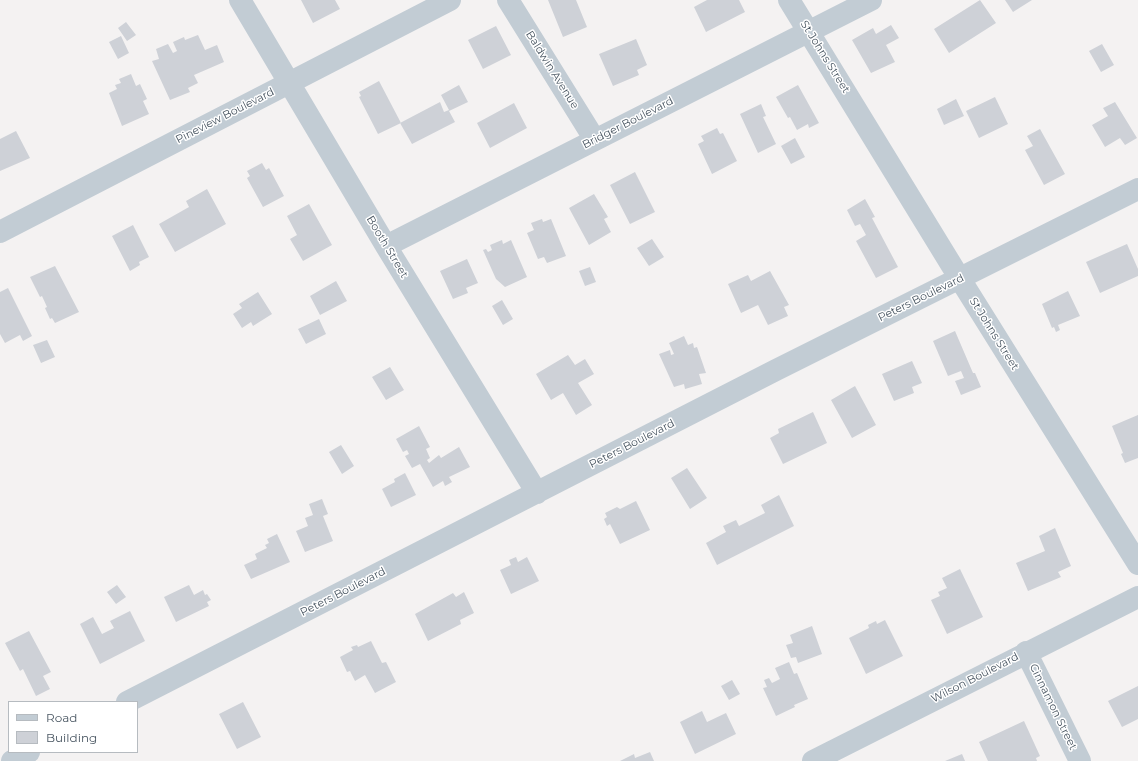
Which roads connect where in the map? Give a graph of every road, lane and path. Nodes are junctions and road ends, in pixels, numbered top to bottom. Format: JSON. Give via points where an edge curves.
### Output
{"nodes":[{"id":1,"x":240,"y":0,"type":"edge"},
{"id":2,"x":450,"y":0,"type":"edge"},
{"id":3,"x":508,"y":0,"type":"edge"},
{"id":4,"x":790,"y":0,"type":"edge"},
{"id":5,"x":871,"y":0,"type":"edge"},
{"id":6,"x":808,"y":31,"type":"junction"},
{"id":7,"x":290,"y":83,"type":"junction"},
{"id":8,"x":595,"y":140,"type":"junction"},
{"id":9,"x":1138,"y":189,"type":"edge"},
{"id":10,"x":0,"y":232,"type":"edge"},
{"id":11,"x":386,"y":246,"type":"junction"},
{"id":12,"x":960,"y":279,"type":"junction"},
{"id":13,"x":536,"y":493,"type":"junction"},
{"id":14,"x":1138,"y":564,"type":"edge"},
{"id":15,"x":1138,"y":597,"type":"edge"},
{"id":16,"x":1026,"y":652,"type":"junction"},
{"id":17,"x":129,"y":701,"type":"edge"},
{"id":18,"x":27,"y":753,"type":"edge"},
{"id":19,"x":12,"y":761,"type":"edge"},
{"id":20,"x":813,"y":761,"type":"edge"},
{"id":21,"x":1080,"y":761,"type":"edge"}],
"edges":[{"from":1,"to":7,"type":"street","name":"Booth Street"},
{"from":2,"to":7,"type":"street","name":"Pineview Boulevard"},
{"from":3,"to":8,"type":"street","name":"Baldwin Avenue"},
{"from":4,"to":6,"type":"street","name":"St Johns Street"},
{"from":5,"to":6,"type":"street","name":"Bridger Boulevard"},
{"from":6,"to":8,"type":"street","name":"Bridger Boulevard"},
{"from":6,"to":12,"type":"street","name":"St Johns Street"},
{"from":7,"to":10,"type":"street","name":"Pineview Boulevard"},
{"from":7,"to":11,"type":"street","name":"Booth Street"},
{"from":8,"to":11,"type":"street","name":"Bridger Boulevard"},
{"from":9,"to":12,"type":"street","name":"Peters Boulevard"},
{"from":11,"to":13,"type":"street","name":"Booth Street"},
{"from":12,"to":13,"type":"street","name":"Peters Boulevard"},
{"from":12,"to":14,"type":"street","name":"St Johns Street"},
{"from":13,"to":17,"type":"street","name":"Peters Boulevard"},
{"from":15,"to":16,"type":"street","name":"Wilson Boulevard"},
{"from":16,"to":20,"type":"street","name":"Wilson Boulevard"},
{"from":16,"to":21,"type":"street","name":"Cinnamon Street"},
{"from":18,"to":19,"type":"street"}]}
